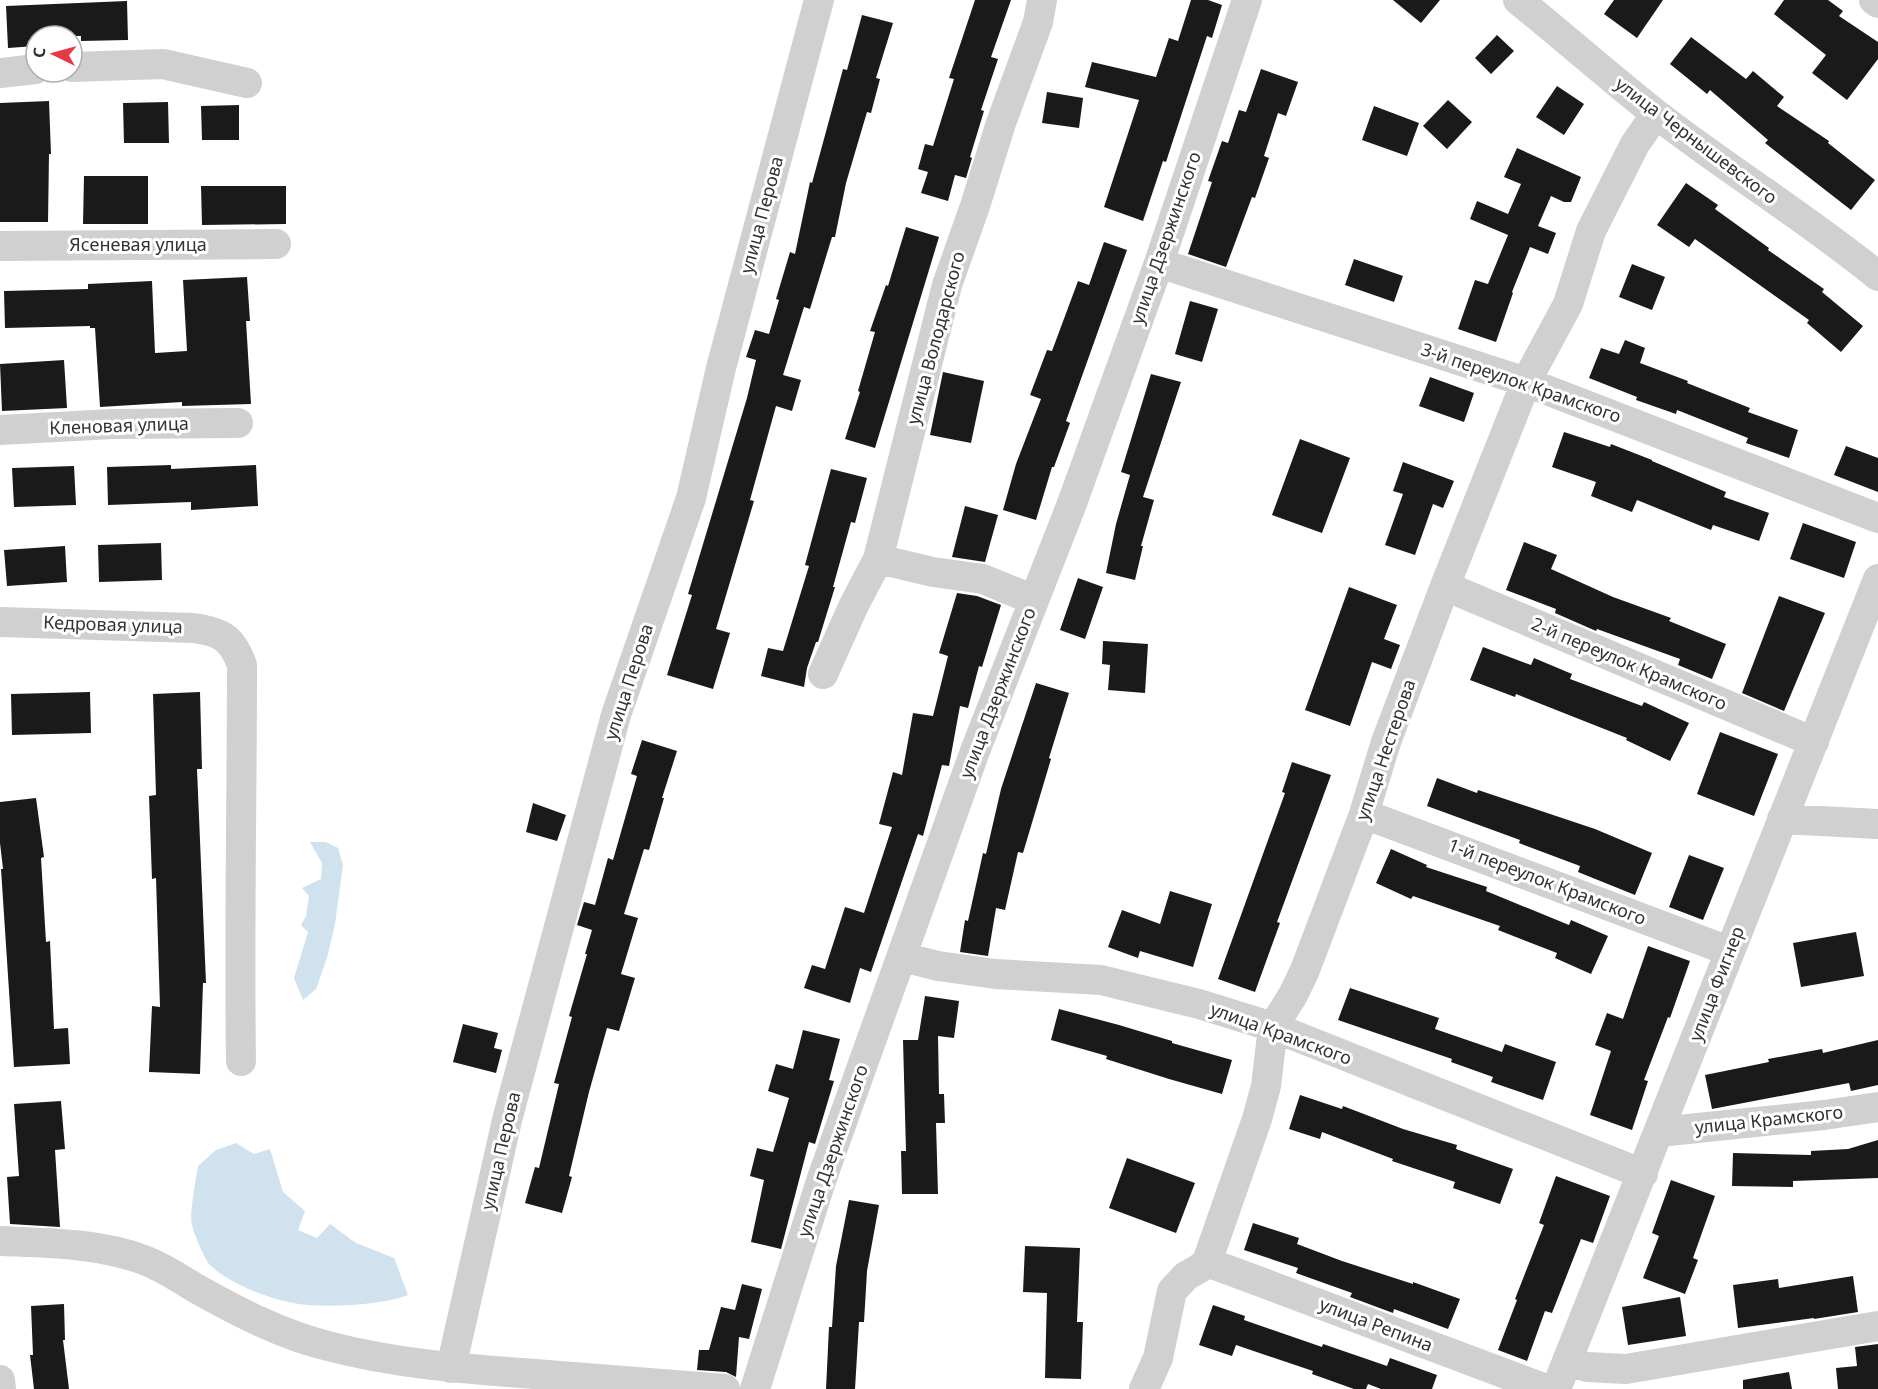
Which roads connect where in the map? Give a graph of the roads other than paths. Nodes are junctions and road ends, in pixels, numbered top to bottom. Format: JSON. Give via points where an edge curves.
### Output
{"nodes":[{"id":1,"x":819,"y":0,"type":"edge"},
{"id":2,"x":1042,"y":0,"type":"edge"},
{"id":3,"x":1247,"y":0,"type":"edge"},
{"id":4,"x":1518,"y":0,"type":"edge"},
{"id":5,"x":1874,"y":0,"type":"edge"},
{"id":6,"x":1878,"y":3,"type":"edge"},
{"id":7,"x":84,"y":67,"type":"edge"},
{"id":8,"x":24,"y":70,"type":"edge"},
{"id":9,"x":0,"y":73,"type":"edge"},
{"id":10,"x":247,"y":83,"type":"dead end"},
{"id":11,"x":1656,"y":114,"type":"junction"},
{"id":12,"x":276,"y":244,"type":"dead end"},
{"id":13,"x":0,"y":246,"type":"edge"},
{"id":14,"x":1159,"y":263,"type":"junction"},
{"id":15,"x":1878,"y":276,"type":"edge"},
{"id":16,"x":1526,"y":382,"type":"junction"},
{"id":17,"x":238,"y":423,"type":"dead end"},
{"id":18,"x":0,"y":430,"type":"edge"},
{"id":19,"x":1878,"y":518,"type":"edge"},
{"id":20,"x":878,"y":559,"type":"junction"},
{"id":21,"x":1878,"y":579,"type":"edge"},
{"id":22,"x":1445,"y":586,"type":"junction"},
{"id":23,"x":1034,"y":600,"type":"junction"},
{"id":24,"x":0,"y":622,"type":"edge"},
{"id":25,"x":824,"y":674,"type":"dead end"},
{"id":26,"x":1814,"y":742,"type":"junction"},
{"id":27,"x":1364,"y":814,"type":"junction"},
{"id":28,"x":1782,"y":819,"type":"junction"},
{"id":29,"x":1878,"y":825,"type":"edge"},
{"id":30,"x":1729,"y":951,"type":"junction"},
{"id":31,"x":902,"y":957,"type":"junction"},
{"id":32,"x":1273,"y":1027,"type":"junction"},
{"id":33,"x":241,"y":1061,"type":"dead end"},
{"id":34,"x":1878,"y":1107,"type":"edge"},
{"id":35,"x":1659,"y":1132,"type":"junction"},
{"id":36,"x":1643,"y":1174,"type":"junction"},
{"id":37,"x":0,"y":1241,"type":"edge"},
{"id":38,"x":1207,"y":1262,"type":"junction"},
{"id":39,"x":1878,"y":1326,"type":"edge"},
{"id":40,"x":1567,"y":1361,"type":"junction"},
{"id":41,"x":442,"y":1375,"type":"edge"},
{"id":42,"x":0,"y":1380,"type":"edge"},
{"id":43,"x":1,"y":1389,"type":"edge"},
{"id":44,"x":725,"y":1389,"type":"edge"},
{"id":45,"x":755,"y":1389,"type":"edge"},
{"id":46,"x":1144,"y":1389,"type":"edge"},
{"id":47,"x":1546,"y":1389,"type":"edge"},
{"id":48,"x":1556,"y":1389,"type":"edge"}],
"edges":[{"from":1,"to":41,"type":"street","name":"улица Перова","via":[[691,498],[616,715]]},
{"from":2,"to":20,"type":"street","name":"улица Володарского","via":[[1038,22],[947,285]]},
{"from":3,"to":14,"type":"street","name":"улица Дзержинского"},
{"from":4,"to":11,"type":"street","name":"улица Чернышевского"},
{"from":5,"to":6,"type":"street"},
{"from":7,"to":10,"type":"street","via":[[163,64]]},
{"from":8,"to":9,"type":"street"},
{"from":11,"to":15,"type":"street","name":"улица Чернышевского"},
{"from":11,"to":16,"type":"street","name":"улица Нестерова","via":[[1635,144],[1591,231],[1568,304]]},
{"from":12,"to":13,"type":"street","name":"Ясеневая улица"},
{"from":14,"to":16,"type":"street","name":"3-й переулок Крамского"},
{"from":14,"to":23,"type":"street","name":"улица Дзержинского"},
{"from":16,"to":19,"type":"street","name":"3-й переулок Крамского"},
{"from":16,"to":22,"type":"street","name":"улица Нестерова"},
{"from":17,"to":18,"type":"street","name":"Кленовая улица"},
{"from":20,"to":23,"type":"street","via":[[983,579]]},
{"from":20,"to":25,"type":"street","name":"улица Володарского"},
{"from":21,"to":26,"type":"street","name":"улица Фигнер"},
{"from":22,"to":26,"type":"street","name":"2-й переулок Крамского"},
{"from":22,"to":27,"type":"street","name":"улица Нестерова","via":[[1386,742]]},
{"from":23,"to":31,"type":"street","name":"улица Дзержинского"},
{"from":24,"to":33,"type":"street","name":"Кедровая улица","via":[[213,630],[236,650],[242,665]]},
{"from":26,"to":28,"type":"street","name":"улица Фигнер"},
{"from":27,"to":30,"type":"street","name":"1-й переулок Крамского"},
{"from":27,"to":32,"type":"street","name":"улица Нестерова","via":[[1305,970]]},
{"from":28,"to":29,"type":"street"},
{"from":28,"to":30,"type":"street","name":"улица Фигнер"},
{"from":30,"to":35,"type":"street","name":"улица Фигнер"},
{"from":31,"to":32,"type":"street","name":"улица Крамского","via":[[995,974],[1101,980]]},
{"from":31,"to":45,"type":"street","name":"улица Дзержинского","via":[[822,1178]]},
{"from":32,"to":36,"type":"street","name":"улица Крамского"},
{"from":32,"to":38,"type":"street","name":"улица Нестерова","via":[[1266,1086],[1257,1119]]},
{"from":34,"to":35,"type":"street","name":"улица Крамского"},
{"from":35,"to":36,"type":"street","name":"улица Фигнер"},
{"from":36,"to":40,"type":"street","name":"улица Фигнер"},
{"from":37,"to":41,"type":"street","via":[[80,1246],[142,1259],[284,1332]]},
{"from":38,"to":46,"type":"street","via":[[1172,1291],[1158,1358]]},
{"from":38,"to":47,"type":"street","name":"улица Репина"},
{"from":39,"to":40,"type":"street","via":[[1626,1369],[1587,1368]]},
{"from":40,"to":48,"type":"street","name":"улица Фигнер"},
{"from":41,"to":44,"type":"street"},
{"from":42,"to":43,"type":"street"}]}
